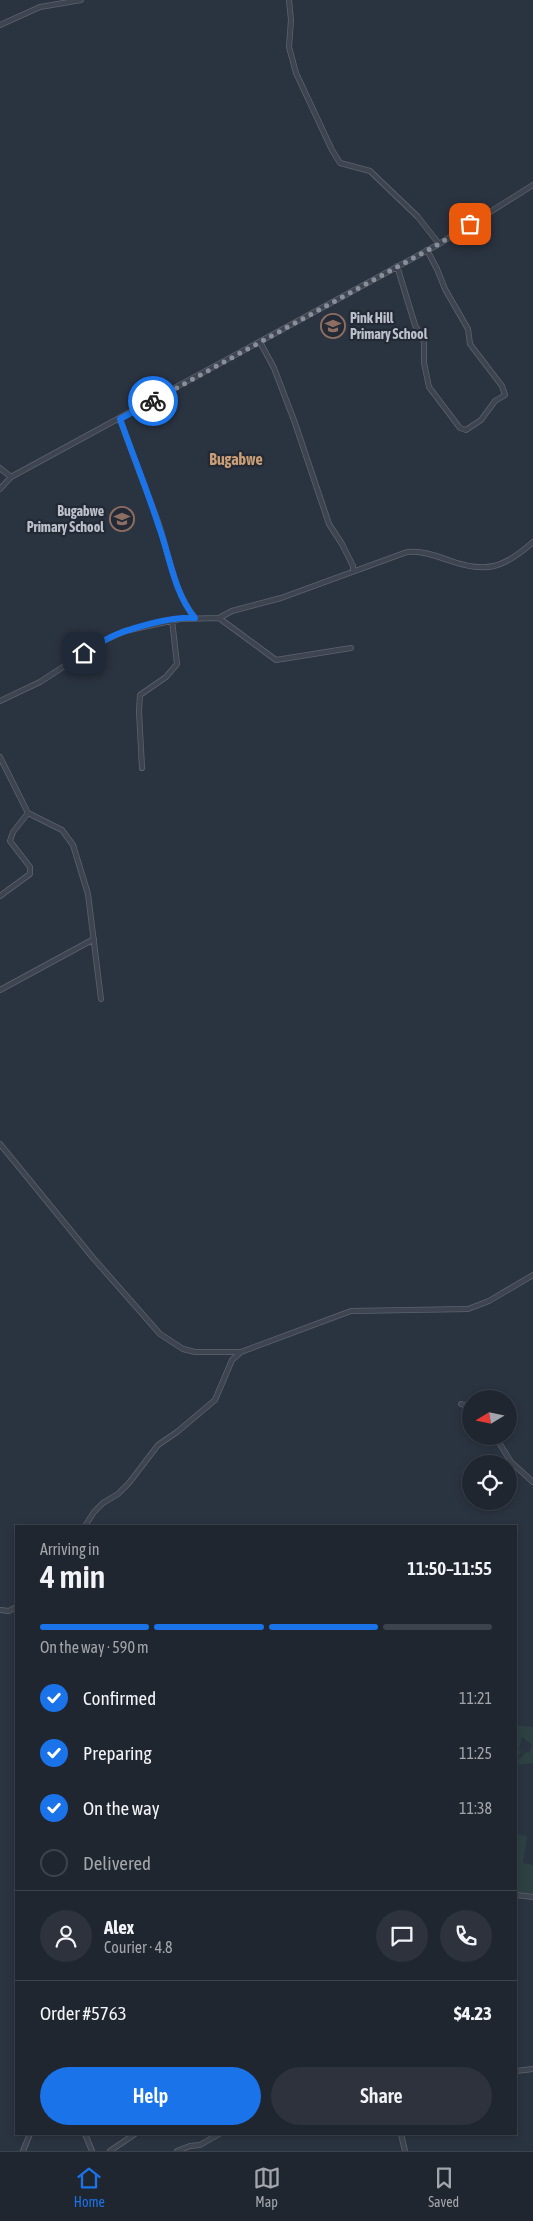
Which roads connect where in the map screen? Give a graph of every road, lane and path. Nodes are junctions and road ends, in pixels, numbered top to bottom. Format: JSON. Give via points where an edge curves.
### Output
{"nodes":[{"id":1,"x":81,"y":0,"type":"edge"},
{"id":2,"x":289,"y":0,"type":"edge"},
{"id":3,"x":0,"y":25,"type":"edge"},
{"id":4,"x":533,"y":185,"type":"edge"},
{"id":5,"x":439,"y":244,"type":"junction"},
{"id":6,"x":426,"y":250,"type":"junction"},
{"id":7,"x":397,"y":266,"type":"junction"},
{"id":8,"x":260,"y":342,"type":"junction"},
{"id":9,"x":120,"y":419,"type":"junction"},
{"id":10,"x":0,"y":468,"type":"edge"},
{"id":11,"x":11,"y":477,"type":"junction"},
{"id":12,"x":0,"y":489,"type":"edge"},
{"id":13,"x":533,"y":542,"type":"edge"},
{"id":14,"x":353,"y":571,"type":"junction"},
{"id":15,"x":195,"y":618,"type":"junction"},
{"id":16,"x":219,"y":618,"type":"junction"},
{"id":17,"x":172,"y":620,"type":"junction"},
{"id":18,"x":351,"y":648,"type":"dead end"},
{"id":19,"x":0,"y":701,"type":"edge"},
{"id":20,"x":0,"y":757,"type":"edge"},
{"id":21,"x":2,"y":766,"type":"edge"},
{"id":22,"x":142,"y":768,"type":"dead end"},
{"id":23,"x":28,"y":813,"type":"junction"},
{"id":24,"x":0,"y":896,"type":"edge"},
{"id":25,"x":94,"y":939,"type":"junction"},
{"id":26,"x":0,"y":990,"type":"edge"},
{"id":27,"x":101,"y":999,"type":"dead end"},
{"id":28,"x":0,"y":1144,"type":"edge"},
{"id":29,"x":533,"y":1275,"type":"edge"},
{"id":30,"x":241,"y":1352,"type":"junction"},
{"id":31,"x":501,"y":1445,"type":"edge"},
{"id":32,"x":533,"y":1482,"type":"edge"},
{"id":33,"x":86,"y":1525,"type":"edge"},
{"id":34,"x":15,"y":1608,"type":"edge"},
{"id":35,"x":0,"y":1610,"type":"edge"},
{"id":36,"x":517,"y":1895,"type":"edge"},
{"id":37,"x":533,"y":1897,"type":"edge"},
{"id":38,"x":533,"y":2069,"type":"edge"},
{"id":39,"x":517,"y":2071,"type":"edge"},
{"id":40,"x":30,"y":2135,"type":"edge"},
{"id":41,"x":85,"y":2135,"type":"edge"},
{"id":42,"x":134,"y":2135,"type":"edge"},
{"id":43,"x":217,"y":2135,"type":"edge"},
{"id":44,"x":401,"y":2135,"type":"edge"},
{"id":45,"x":23,"y":2151,"type":"edge"},
{"id":46,"x":92,"y":2151,"type":"edge"},
{"id":47,"x":110,"y":2151,"type":"edge"},
{"id":48,"x":177,"y":2151,"type":"edge"},
{"id":49,"x":405,"y":2151,"type":"edge"}],
"edges":[{"from":1,"to":3,"type":"street","via":[[40,7]]},
{"from":2,"to":5,"type":"street","via":[[289,47],[296,73],[332,150],[340,163],[370,171],[418,217]]},
{"from":4,"to":5,"type":"street"},
{"from":5,"to":6,"type":"street"},
{"from":6,"to":7,"type":"street"},
{"from":6,"to":7,"type":"street","via":[[468,329],[470,344],[502,386],[505,395],[495,401],[481,420],[466,430],[460,428],[429,387],[424,342],[415,325]]},
{"from":7,"to":8,"type":"street"},
{"from":8,"to":9,"type":"street"},
{"from":8,"to":14,"type":"street","via":[[274,368],[295,423],[329,524]]},
{"from":9,"to":11,"type":"street"},
{"from":9,"to":15,"type":"street","via":[[157,518],[176,584],[187,609]]},
{"from":10,"to":11,"type":"street"},
{"from":11,"to":12,"type":"street"},
{"from":13,"to":14,"type":"street","via":[[517,557],[493,567],[473,567],[420,551],[407,552]]},
{"from":14,"to":16,"type":"street"},
{"from":15,"to":16,"type":"street"},
{"from":15,"to":17,"type":"street"},
{"from":16,"to":18,"type":"street","via":[[276,660]]},
{"from":17,"to":19,"type":"street","via":[[113,636],[40,682]]},
{"from":17,"to":22,"type":"street","via":[[177,664],[166,677],[140,695]]},
{"from":20,"to":21,"type":"street"},
{"from":21,"to":23,"type":"street"},
{"from":23,"to":24,"type":"street","via":[[10,841],[30,867],[30,874]]},
{"from":23,"to":25,"type":"street","via":[[62,830],[73,845],[88,894]]},
{"from":25,"to":26,"type":"street"},
{"from":25,"to":27,"type":"street"},
{"from":28,"to":30,"type":"street","via":[[160,1334],[195,1352]]},
{"from":29,"to":30,"type":"street","via":[[489,1301],[468,1309],[351,1311]]},
{"from":30,"to":33,"type":"street","via":[[232,1360],[215,1400],[158,1445],[129,1483],[94,1512]]},
{"from":31,"to":32,"type":"street","via":[[511,1462]]},
{"from":34,"to":35,"type":"street"},
{"from":36,"to":37,"type":"street"},
{"from":38,"to":39,"type":"street"},
{"from":40,"to":45,"type":"street"},
{"from":41,"to":46,"type":"street"},
{"from":42,"to":47,"type":"street"},
{"from":43,"to":48,"type":"street","via":[[200,2145]]},
{"from":44,"to":49,"type":"street"}]}
